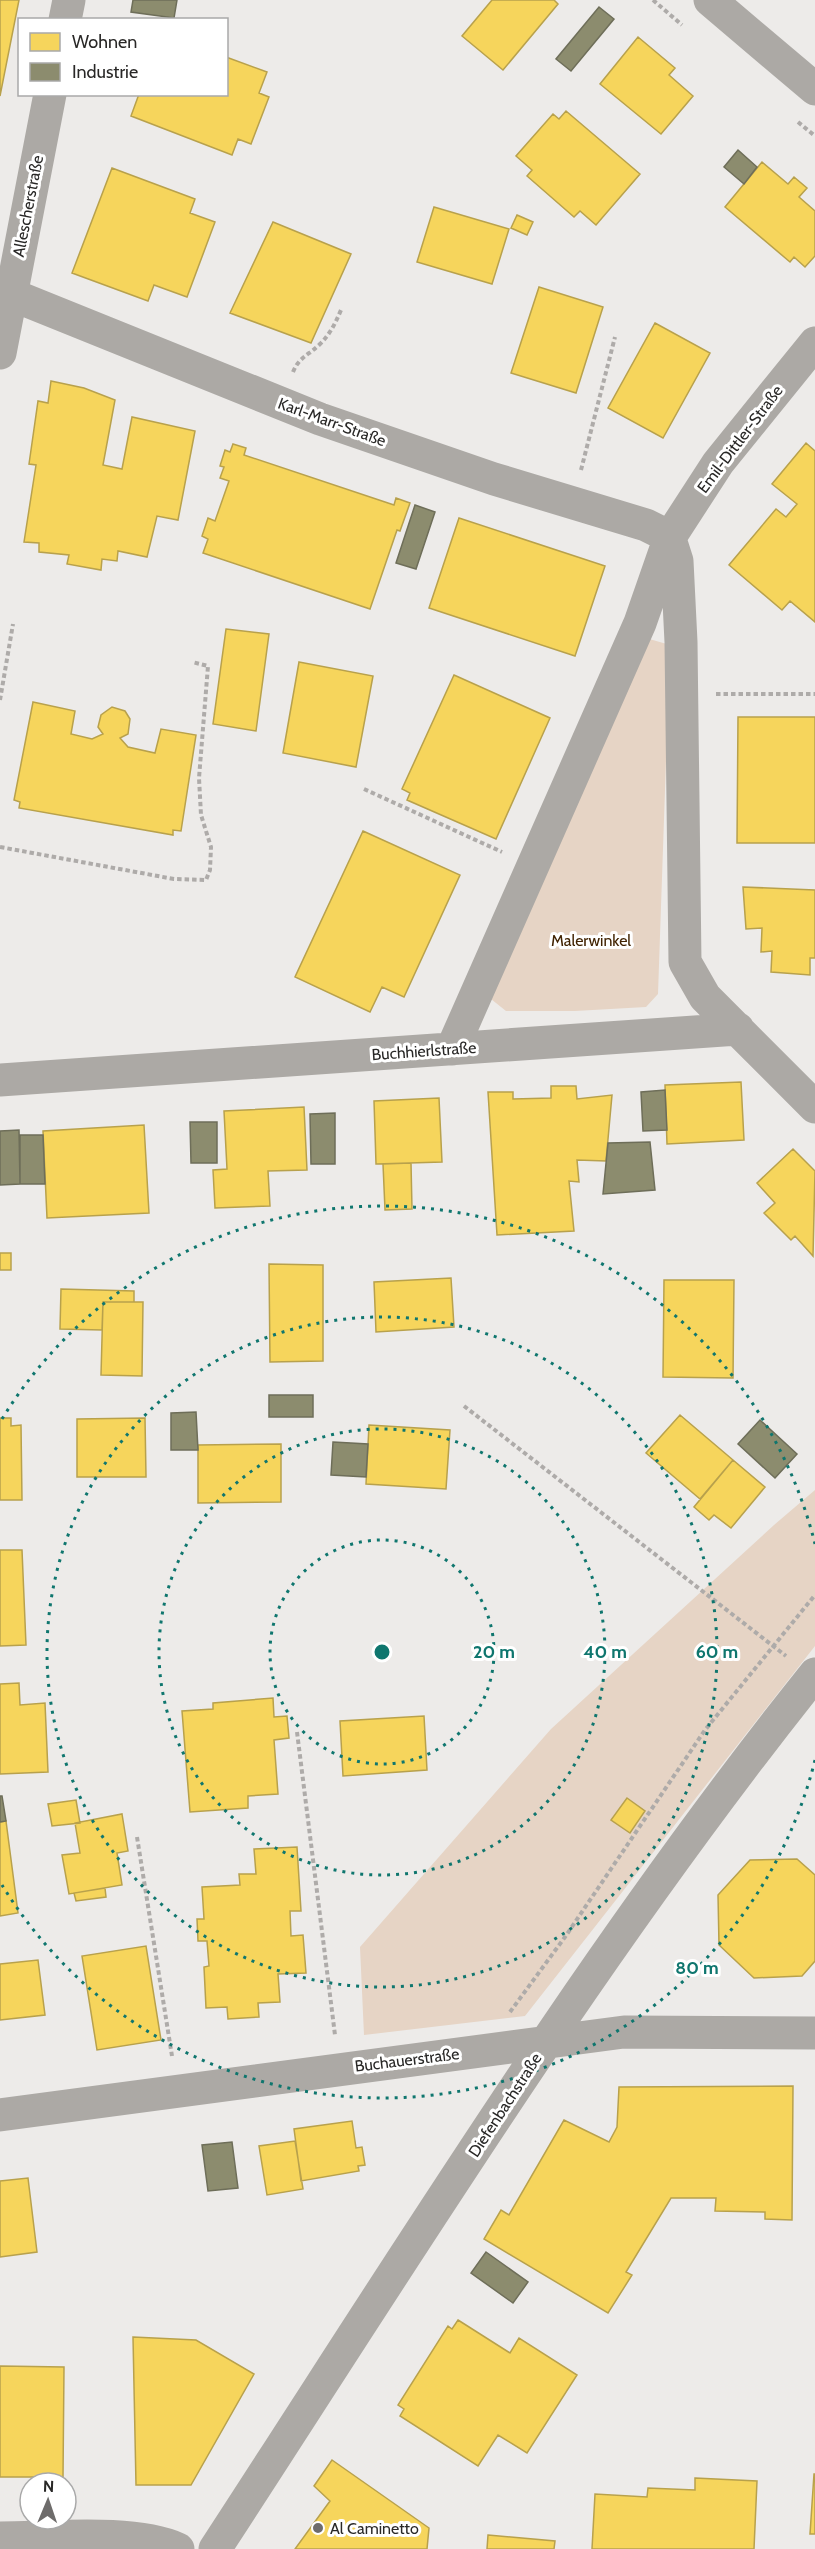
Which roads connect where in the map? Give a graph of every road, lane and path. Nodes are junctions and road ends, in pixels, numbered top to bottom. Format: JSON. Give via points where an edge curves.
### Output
{"nodes":[{"id":1,"x":69,"y":0,"type":"edge"},
{"id":2,"x":710,"y":0,"type":"edge"},
{"id":3,"x":65,"y":18,"type":"edge"},
{"id":4,"x":815,"y":89,"type":"edge"},
{"id":5,"x":50,"y":96,"type":"edge"},
{"id":6,"x":5,"y":292,"type":"edge"},
{"id":7,"x":341,"y":310,"type":"dead end"},
{"id":8,"x":615,"y":337,"type":"dead end"},
{"id":9,"x":815,"y":344,"type":"edge"},
{"id":10,"x":0,"y":353,"type":"edge"},
{"id":11,"x":281,"y":403,"type":"junction"},
{"id":12,"x":573,"y":503,"type":"junction"},
{"id":13,"x":670,"y":537,"type":"junction"},
{"id":14,"x":14,"y":624,"type":"dead end"},
{"id":15,"x":192,"y":662,"type":"dead end"},
{"id":16,"x":682,"y":694,"type":"junction"},
{"id":17,"x":815,"y":694,"type":"edge"},
{"id":18,"x":0,"y":700,"type":"edge"},
{"id":19,"x":364,"y":789,"type":"dead end"},
{"id":20,"x":0,"y":847,"type":"edge"},
{"id":21,"x":532,"y":866,"type":"junction"},
{"id":22,"x":738,"y":1029,"type":"junction"},
{"id":23,"x":452,"y":1049,"type":"junction"},
{"id":24,"x":0,"y":1080,"type":"edge"},
{"id":25,"x":815,"y":1107,"type":"edge"},
{"id":26,"x":464,"y":1406,"type":"dead end"},
{"id":27,"x":815,"y":1595,"type":"edge"},
{"id":28,"x":774,"y":1647,"type":"junction"},
{"id":29,"x":814,"y":1676,"type":"edge"},
{"id":30,"x":297,"y":1732,"type":"dead end"},
{"id":31,"x":137,"y":1837,"type":"dead end"},
{"id":32,"x":815,"y":2032,"type":"edge"},
{"id":33,"x":545,"y":2043,"type":"junction"},
{"id":34,"x":482,"y":2051,"type":"junction"},
{"id":35,"x":339,"y":2068,"type":"junction"},
{"id":36,"x":177,"y":2091,"type":"junction"},
{"id":37,"x":0,"y":2115,"type":"edge"},
{"id":38,"x":0,"y":2538,"type":"edge"},
{"id":39,"x":178,"y":2549,"type":"edge"},
{"id":40,"x":215,"y":2549,"type":"edge"}],
"edges":[{"from":1,"to":3,"type":"street"},
{"from":2,"to":4,"type":"street"},
{"from":5,"to":6,"type":"street","name":"Allescherstraße"},
{"from":6,"to":10,"type":"street","name":"Allescherstraße"},
{"from":6,"to":11,"type":"street","name":"Karl-Marr-Straße"},
{"from":7,"to":11,"type":"path","via":[[332,331],[298,360]]},
{"from":8,"to":12,"type":"path"},
{"from":9,"to":13,"type":"street","name":"Emil-Dittler-Straße","via":[[718,463]]},
{"from":11,"to":12,"type":"street","name":"Karl-Marr-Straße"},
{"from":12,"to":13,"type":"street","name":"Karl-Marr-Straße","via":[[646,525]]},
{"from":13,"to":16,"type":"street","via":[[677,561]]},
{"from":13,"to":21,"type":"street","via":[[640,623]]},
{"from":14,"to":18,"type":"path"},
{"from":15,"to":20,"type":"path","via":[[208,666],[199,778],[201,814],[211,847],[206,880],[174,879]]},
{"from":16,"to":17,"type":"path"},
{"from":16,"to":22,"type":"street","via":[[686,962],[705,997]]},
{"from":19,"to":21,"type":"path"},
{"from":21,"to":23,"type":"street"},
{"from":22,"to":23,"type":"street","name":"Buchhierlstraße"},
{"from":22,"to":25,"type":"street"},
{"from":23,"to":24,"type":"street","name":"Buchhierlstraße"},
{"from":26,"to":28,"type":"path"},
{"from":27,"to":28,"type":"path"},
{"from":28,"to":29,"type":"path"},
{"from":28,"to":34,"type":"path","via":[[705,1730]]},
{"from":29,"to":33,"type":"street","name":"Diefenbachstraße","via":[[679,1852]]},
{"from":30,"to":35,"type":"path"},
{"from":31,"to":36,"type":"path"},
{"from":32,"to":33,"type":"street","name":"Buchauerstraße","via":[[624,2032]]},
{"from":33,"to":34,"type":"street","name":"Buchauerstraße"},
{"from":33,"to":40,"type":"street","name":"Diefenbachstraße"},
{"from":34,"to":35,"type":"street","name":"Buchauerstraße"},
{"from":35,"to":36,"type":"street","name":"Buchauerstraße"},
{"from":36,"to":37,"type":"street","name":"Buchauerstraße"},
{"from":38,"to":39,"type":"street","via":[[120,2537]]}]}
